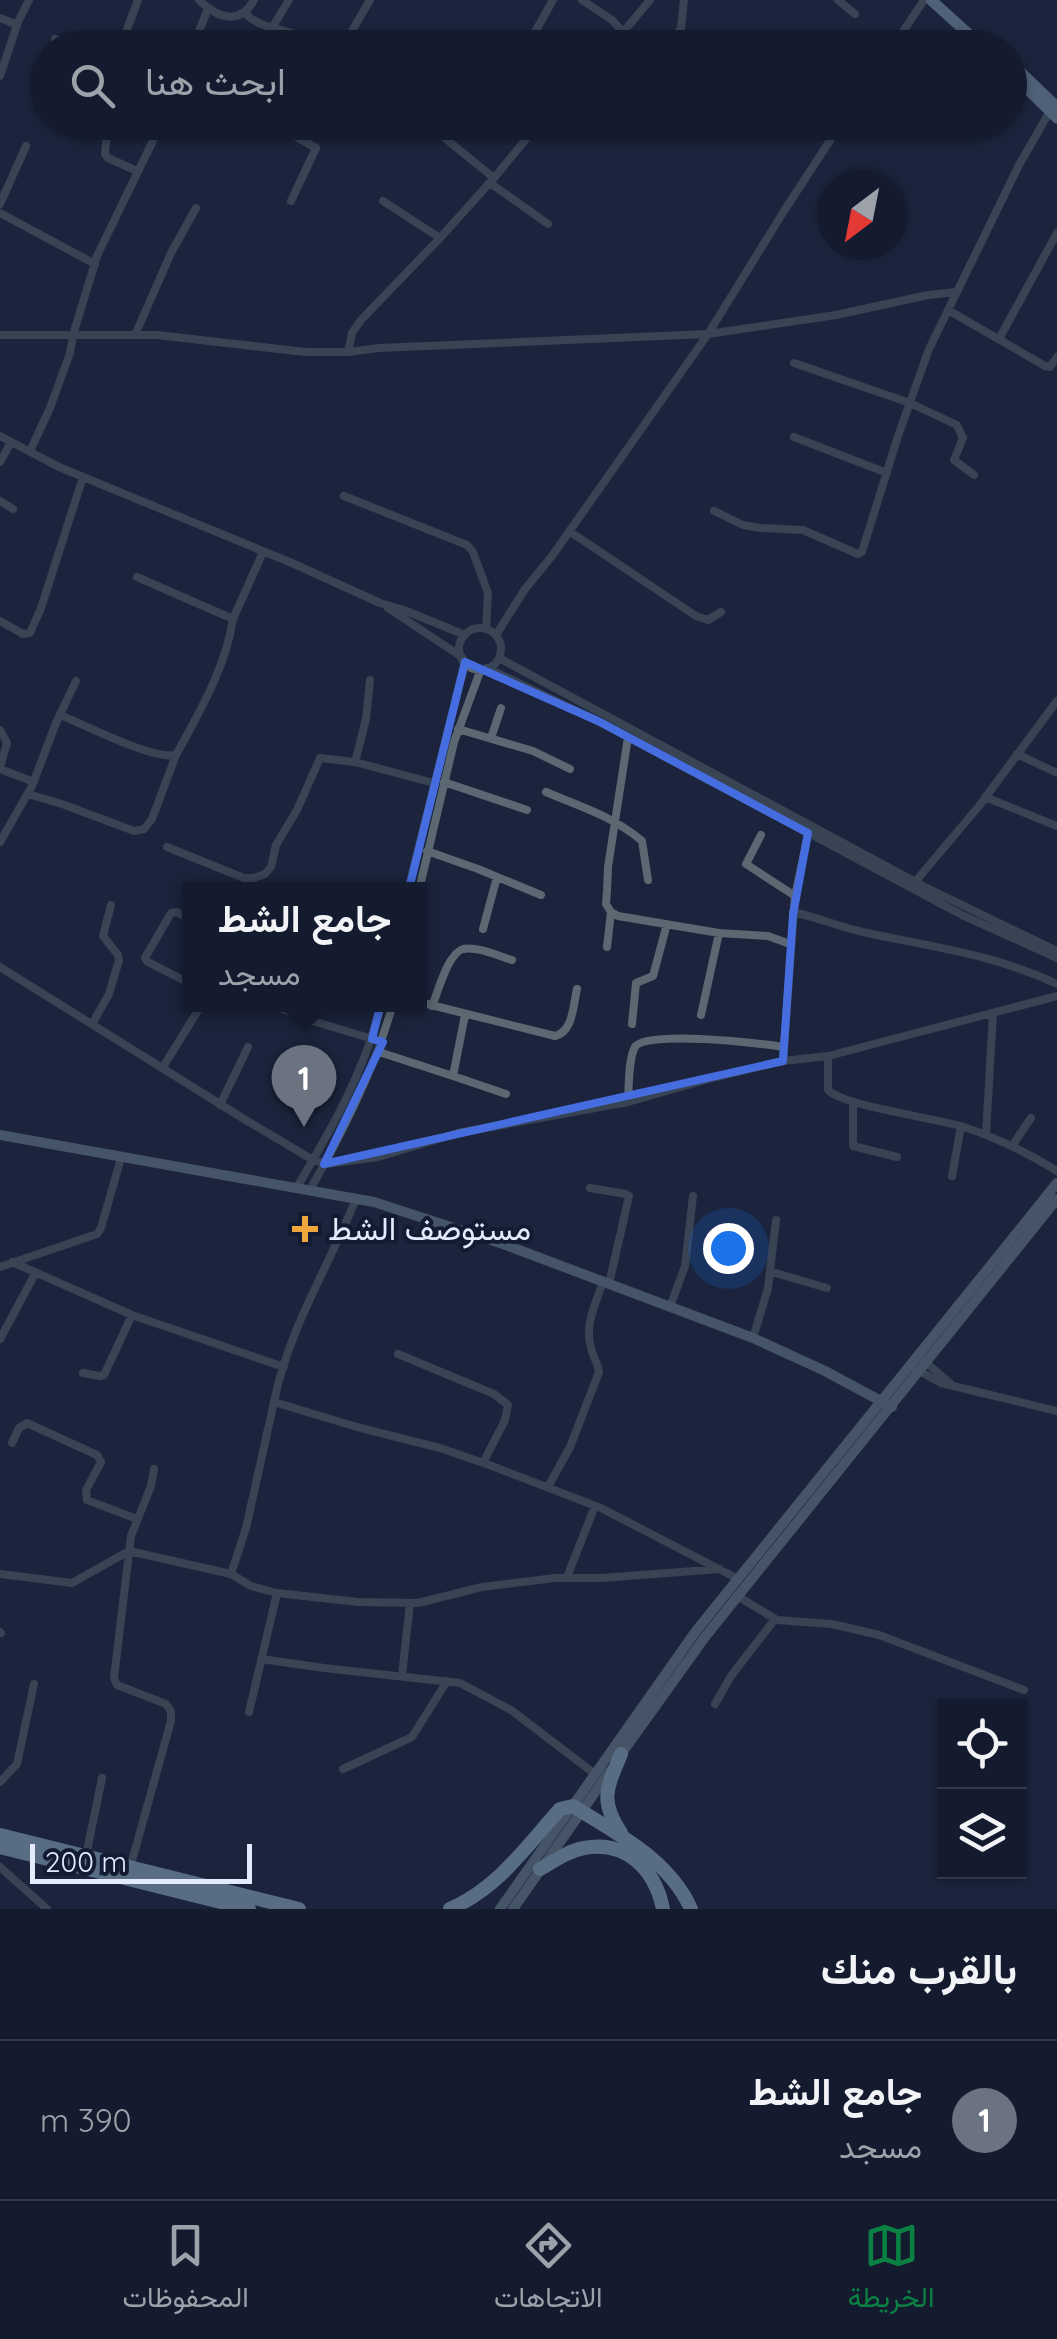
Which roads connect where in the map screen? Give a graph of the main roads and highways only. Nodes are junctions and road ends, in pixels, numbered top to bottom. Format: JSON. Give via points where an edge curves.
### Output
{"nodes":[{"id":1,"x":927,"y":0,"type":"edge"},
{"id":2,"x":942,"y":0,"type":"edge"},
{"id":3,"x":963,"y":30,"type":"edge"},
{"id":4,"x":974,"y":30,"type":"edge"},
{"id":5,"x":1027,"y":81,"type":"edge"},
{"id":6,"x":1027,"y":87,"type":"edge"},
{"id":7,"x":1055,"y":112,"type":"edge"},
{"id":8,"x":0,"y":1134,"type":"edge"},
{"id":9,"x":1057,"y":1183,"type":"edge"},
{"id":10,"x":1057,"y":1199,"type":"edge"},
{"id":11,"x":919,"y":1364,"type":"junction"},
{"id":12,"x":887,"y":1404,"type":"junction"},
{"id":13,"x":621,"y":1754,"type":"junction"},
{"id":14,"x":578,"y":1808,"type":"junction"},
{"id":15,"x":0,"y":1836,"type":"edge"},
{"id":16,"x":624,"y":1838,"type":"junction"},
{"id":17,"x":0,"y":1846,"type":"edge"},
{"id":18,"x":540,"y":1869,"type":"junction"},
{"id":19,"x":249,"y":1909,"type":"edge"},
{"id":20,"x":299,"y":1909,"type":"edge"},
{"id":21,"x":450,"y":1909,"type":"edge"},
{"id":22,"x":500,"y":1909,"type":"edge"},
{"id":23,"x":512,"y":1909,"type":"edge"},
{"id":24,"x":662,"y":1909,"type":"edge"},
{"id":25,"x":692,"y":1909,"type":"edge"}],
"edges":[{"from":1,"to":3,"type":"main road"},
{"from":2,"to":4,"type":"main road"},
{"from":5,"to":7,"type":"main road"},
{"from":6,"to":7,"type":"main road"},
{"from":8,"to":12,"type":"main road","via":[[374,1202],[753,1338]]},
{"from":9,"to":11,"type":"main road"},
{"from":10,"to":11,"type":"main road"},
{"from":11,"to":12,"type":"main road"},
{"from":12,"to":13,"type":"main road"},
{"from":12,"to":14,"type":"main road","via":[[687,1644]]},
{"from":13,"to":14,"type":"main road"},
{"from":13,"to":16,"type":"highway","via":[[605,1797]]},
{"from":14,"to":16,"type":"highway"},
{"from":14,"to":18,"type":"main road"},
{"from":14,"to":21,"type":"highway","via":[[560,1809],[499,1878]]},
{"from":14,"to":22,"type":"main road"},
{"from":15,"to":20,"type":"highway"},
{"from":16,"to":25,"type":"highway","via":[[677,1882]]},
{"from":17,"to":19,"type":"highway"},
{"from":18,"to":23,"type":"main road"},
{"from":18,"to":24,"type":"highway","via":[[583,1848],[611,1847],[638,1860]]}]}
